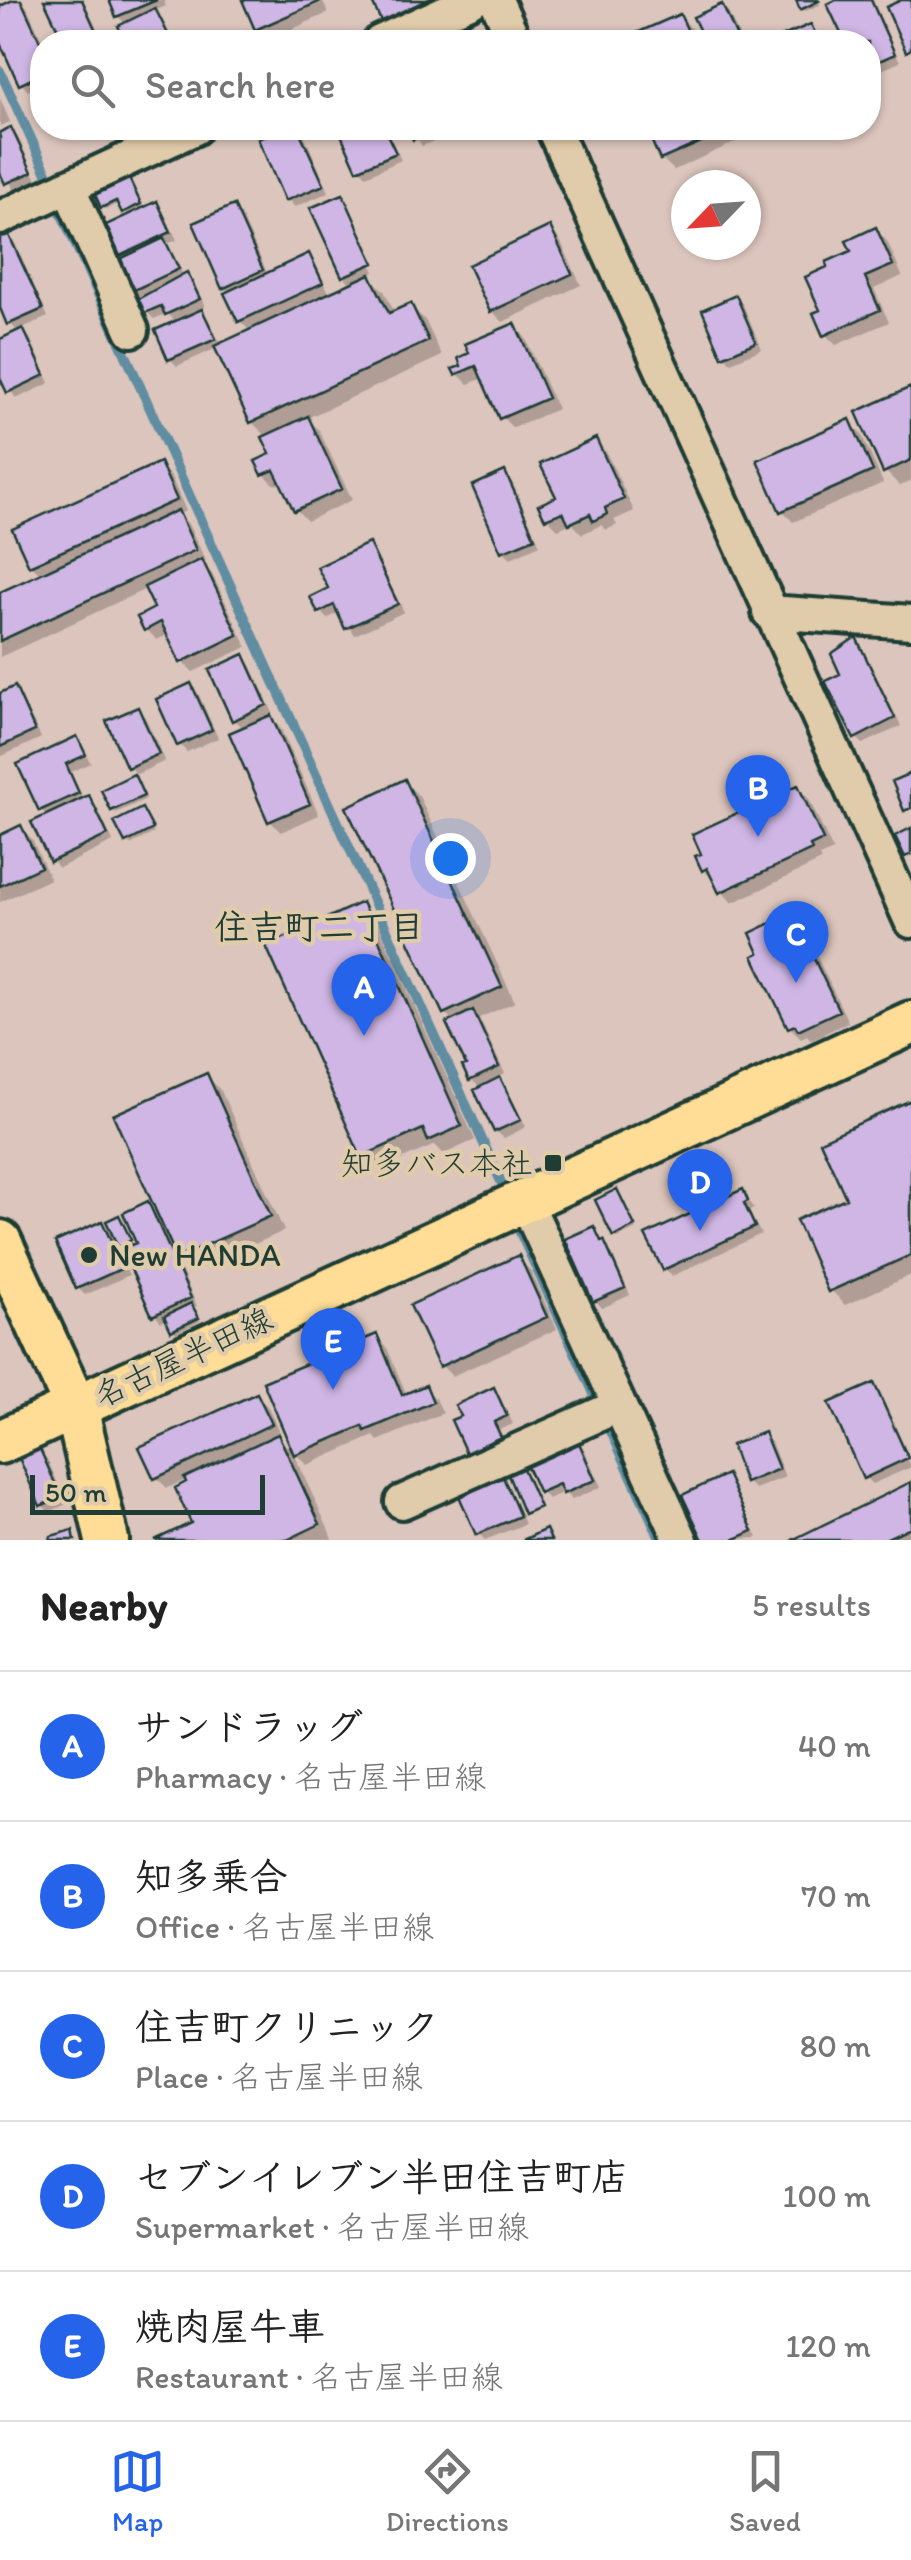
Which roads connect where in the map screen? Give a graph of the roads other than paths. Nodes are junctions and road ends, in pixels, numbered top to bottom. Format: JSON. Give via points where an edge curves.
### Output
{"nodes":[{"id":1,"x":472,"y":0,"type":"edge"},
{"id":2,"x":496,"y":0,"type":"edge"},
{"id":3,"x":406,"y":30,"type":"edge"},
{"id":4,"x":510,"y":30,"type":"edge"},
{"id":5,"x":169,"y":140,"type":"edge"},
{"id":6,"x":558,"y":140,"type":"edge"},
{"id":7,"x":68,"y":186,"type":"junction"},
{"id":8,"x":0,"y":218,"type":"edge"},
{"id":9,"x":132,"y":330,"type":"dead end"},
{"id":10,"x":769,"y":612,"type":"junction"},
{"id":11,"x":911,"y":622,"type":"edge"},
{"id":12,"x":911,"y":921,"type":"edge"},
{"id":13,"x":911,"y":1023,"type":"edge"},
{"id":14,"x":525,"y":1200,"type":"junction"},
{"id":15,"x":0,"y":1242,"type":"edge"},
{"id":16,"x":618,"y":1406,"type":"junction"},
{"id":17,"x":76,"y":1407,"type":"junction"},
{"id":18,"x":0,"y":1442,"type":"edge"},
{"id":19,"x":402,"y":1502,"type":"dead end"},
{"id":20,"x":107,"y":1540,"type":"edge"},
{"id":21,"x":681,"y":1540,"type":"edge"}],
"edges":[{"from":1,"to":3,"type":"street"},
{"from":2,"to":4,"type":"street"},
{"from":5,"to":7,"type":"street"},
{"from":6,"to":10,"type":"street"},
{"from":7,"to":8,"type":"street"},
{"from":7,"to":9,"type":"street"},
{"from":10,"to":11,"type":"street"},
{"from":10,"to":12,"type":"street"},
{"from":13,"to":14,"type":"main road","name":"名古屋半田線"},
{"from":14,"to":16,"type":"street"},
{"from":14,"to":17,"type":"main road","name":"名古屋半田線"},
{"from":15,"to":17,"type":"main road"},
{"from":16,"to":19,"type":"street"},
{"from":16,"to":21,"type":"street"},
{"from":17,"to":18,"type":"main road","name":"名古屋半田線"},
{"from":17,"to":20,"type":"main road"}]}
